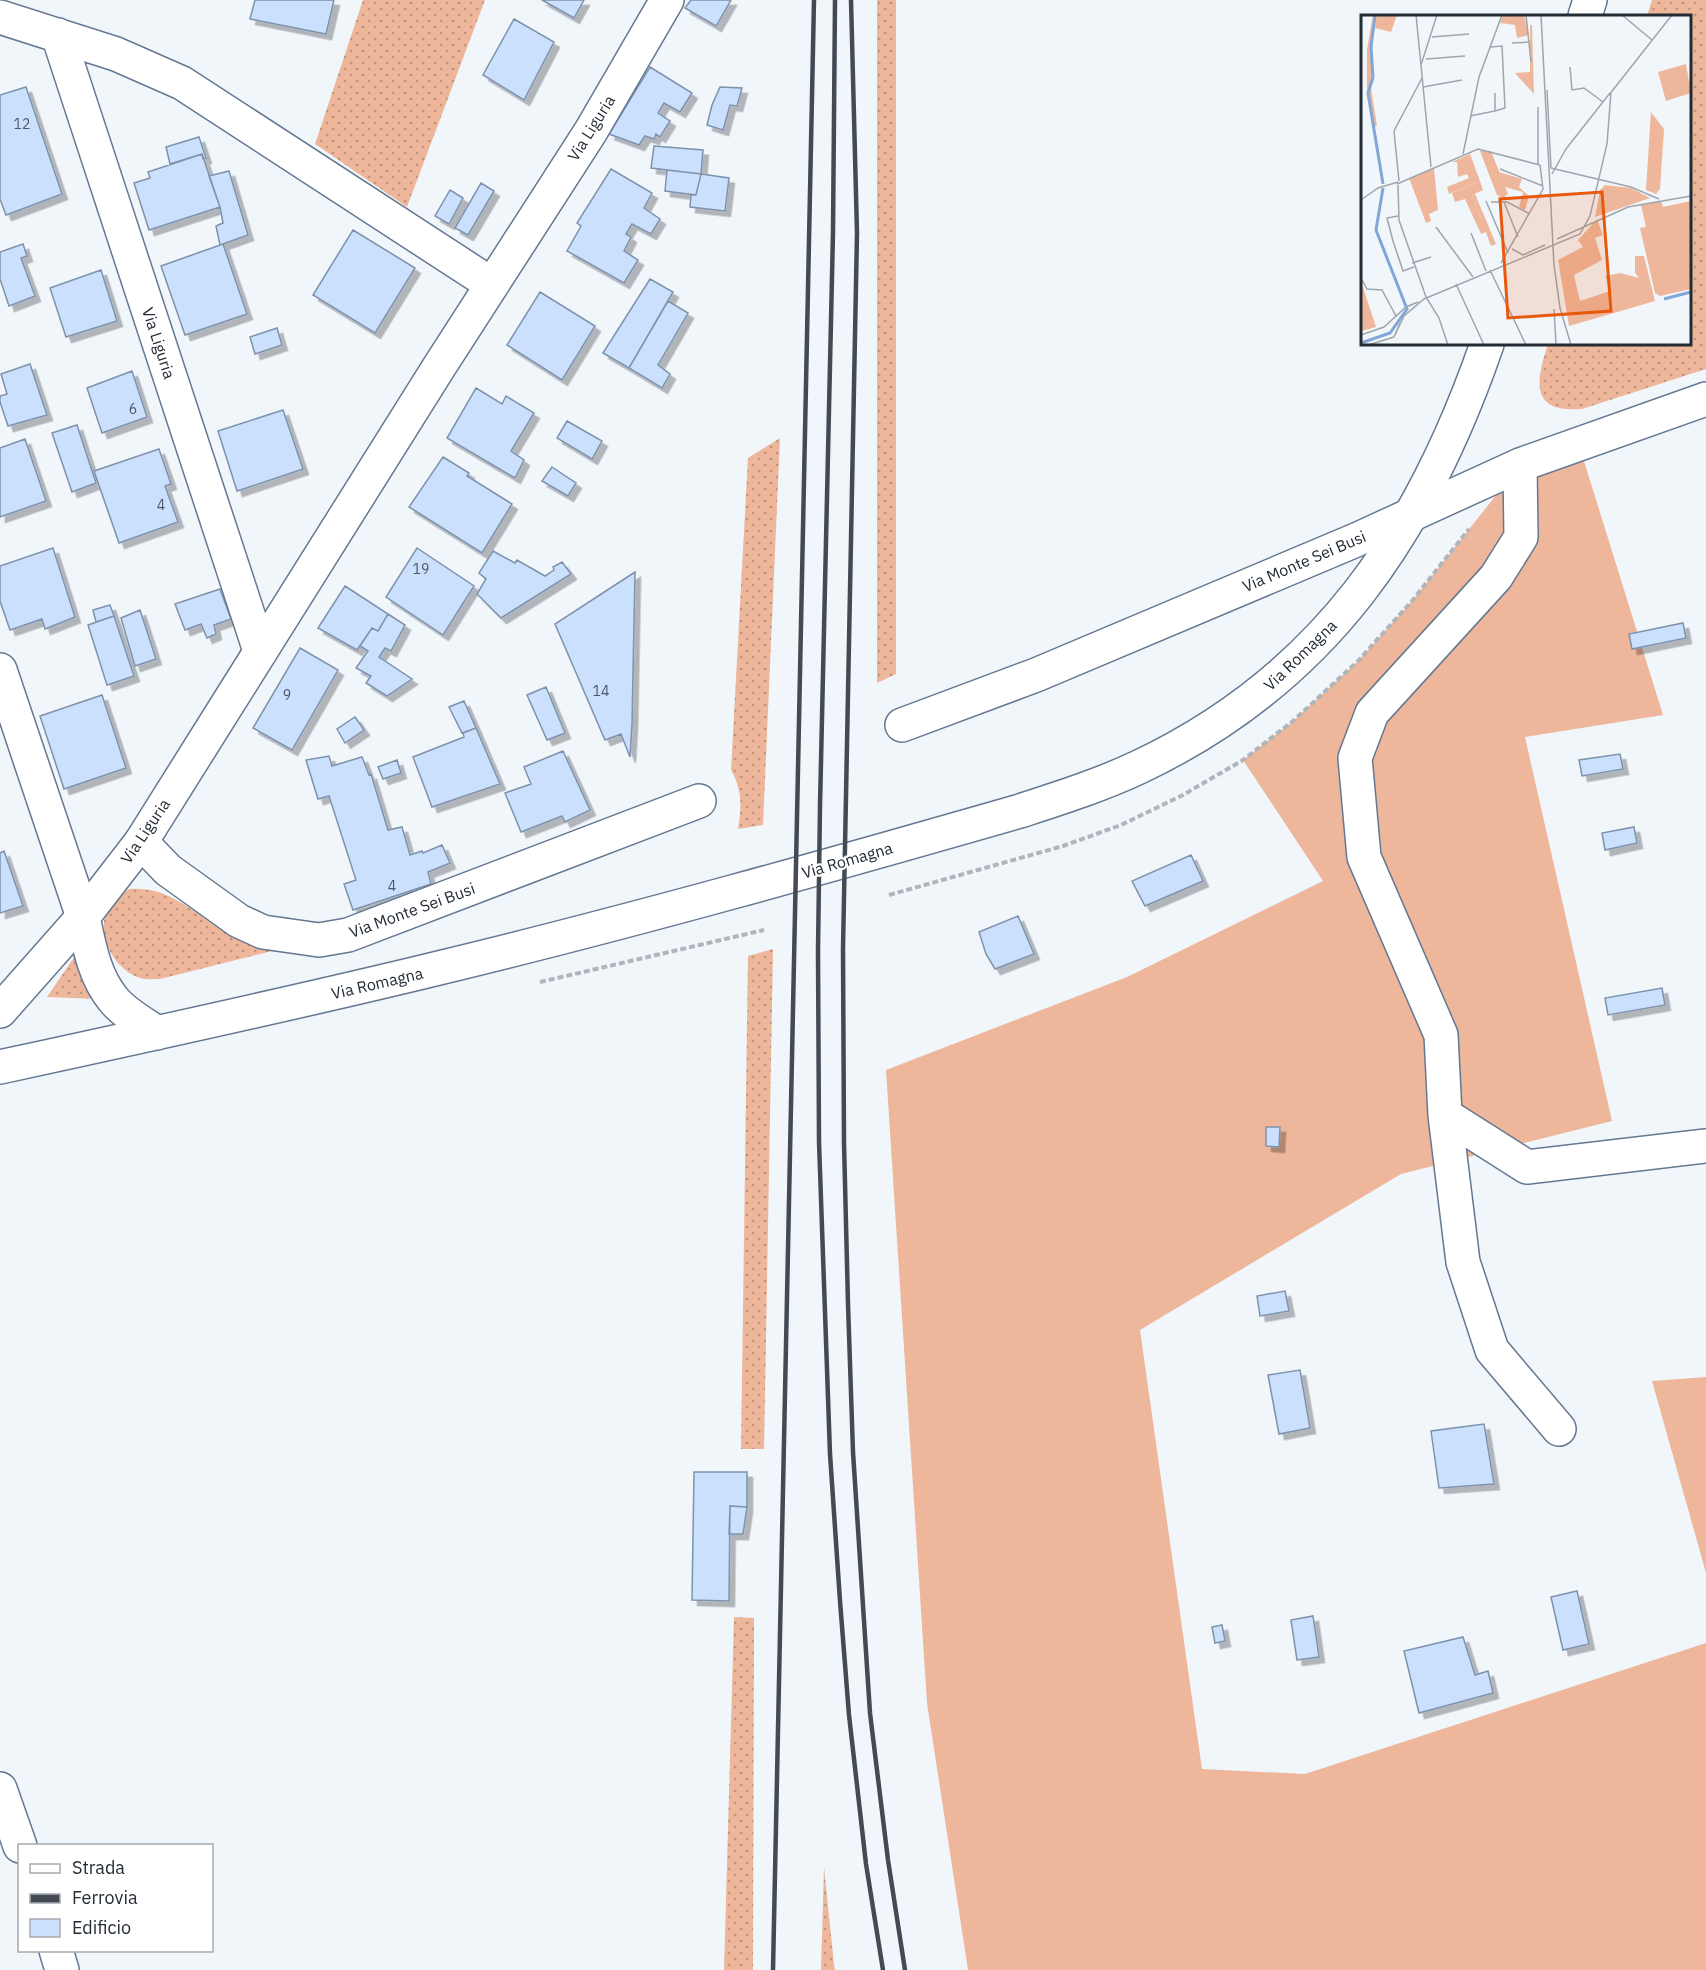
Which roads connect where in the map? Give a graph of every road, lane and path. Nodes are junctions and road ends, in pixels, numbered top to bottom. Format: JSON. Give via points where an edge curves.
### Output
{"nodes":[{"id":1,"x":667,"y":0,"type":"edge"},
{"id":2,"x":1590,"y":0,"type":"edge"},
{"id":3,"x":1585,"y":15,"type":"edge"},
{"id":4,"x":0,"y":17,"type":"edge"},
{"id":5,"x":58,"y":34,"type":"junction"},
{"id":6,"x":491,"y":285,"type":"junction"},
{"id":7,"x":1487,"y":345,"type":"edge"},
{"id":8,"x":1706,"y":399,"type":"edge"},
{"id":9,"x":1520,"y":465,"type":"junction"},
{"id":10,"x":1414,"y":513,"type":"junction"},
{"id":11,"x":260,"y":651,"type":"junction"},
{"id":12,"x":0,"y":670,"type":"edge"},
{"id":13,"x":902,"y":725,"type":"dead end"},
{"id":14,"x":699,"y":801,"type":"dead end"},
{"id":15,"x":141,"y":842,"type":"junction"},
{"id":16,"x":83,"y":917,"type":"junction"},
{"id":17,"x":0,"y":1011,"type":"edge"},
{"id":18,"x":157,"y":1033,"type":"junction"},
{"id":19,"x":0,"y":1067,"type":"edge"},
{"id":20,"x":1445,"y":1115,"type":"junction"},
{"id":21,"x":1706,"y":1146,"type":"edge"},
{"id":22,"x":1559,"y":1429,"type":"dead end"},
{"id":23,"x":0,"y":1789,"type":"edge"},
{"id":24,"x":19,"y":1844,"type":"edge"},
{"id":25,"x":57,"y":1952,"type":"edge"},
{"id":26,"x":62,"y":1970,"type":"edge"}],
"edges":[{"from":1,"to":6,"type":"main road","name":"Via Liguria","via":[[591,131]]},
{"from":2,"to":3,"type":"main road"},
{"from":4,"to":5,"type":"main road"},
{"from":5,"to":6,"type":"main road","via":[[182,83]]},
{"from":5,"to":11,"type":"main road","name":"Via Liguria"},
{"from":6,"to":11,"type":"main road","name":"Via Liguria"},
{"from":7,"to":10,"type":"main road","name":"Via Romagna","via":[[1446,448]]},
{"from":8,"to":9,"type":"main road","name":"Via Monte Sei Busi"},
{"from":9,"to":10,"type":"main road","name":"Via Monte Sei Busi"},
{"from":9,"to":20,"type":"main road","via":[[1521,537],[1496,577],[1372,713],[1355,758],[1364,856],[1441,1035]]},
{"from":10,"to":13,"type":"main road","name":"Via Monte Sei Busi","via":[[1036,675]]},
{"from":10,"to":18,"type":"main road","name":"Via Romagna","via":[[1368,582],[1287,671],[1201,733],[1109,780],[1020,811],[688,904]]},
{"from":11,"to":15,"type":"main road","name":"Via Liguria"},
{"from":12,"to":16,"type":"main road"},
{"from":14,"to":15,"type":"main road","name":"Via Monte Sei Busi","via":[[348,934],[318,940],[263,932],[239,921],[168,870]]},
{"from":15,"to":16,"type":"main road","name":"Via Liguria"},
{"from":16,"to":17,"type":"main road","name":"Via Liguria"},
{"from":16,"to":18,"type":"main road","via":[[102,983],[114,1001]]},
{"from":18,"to":19,"type":"main road","name":"Via Romagna"},
{"from":20,"to":21,"type":"main road","via":[[1527,1167]]},
{"from":20,"to":22,"type":"main road","via":[[1464,1262],[1492,1350]]},
{"from":23,"to":24,"type":"main road"},
{"from":25,"to":26,"type":"main road"}]}
